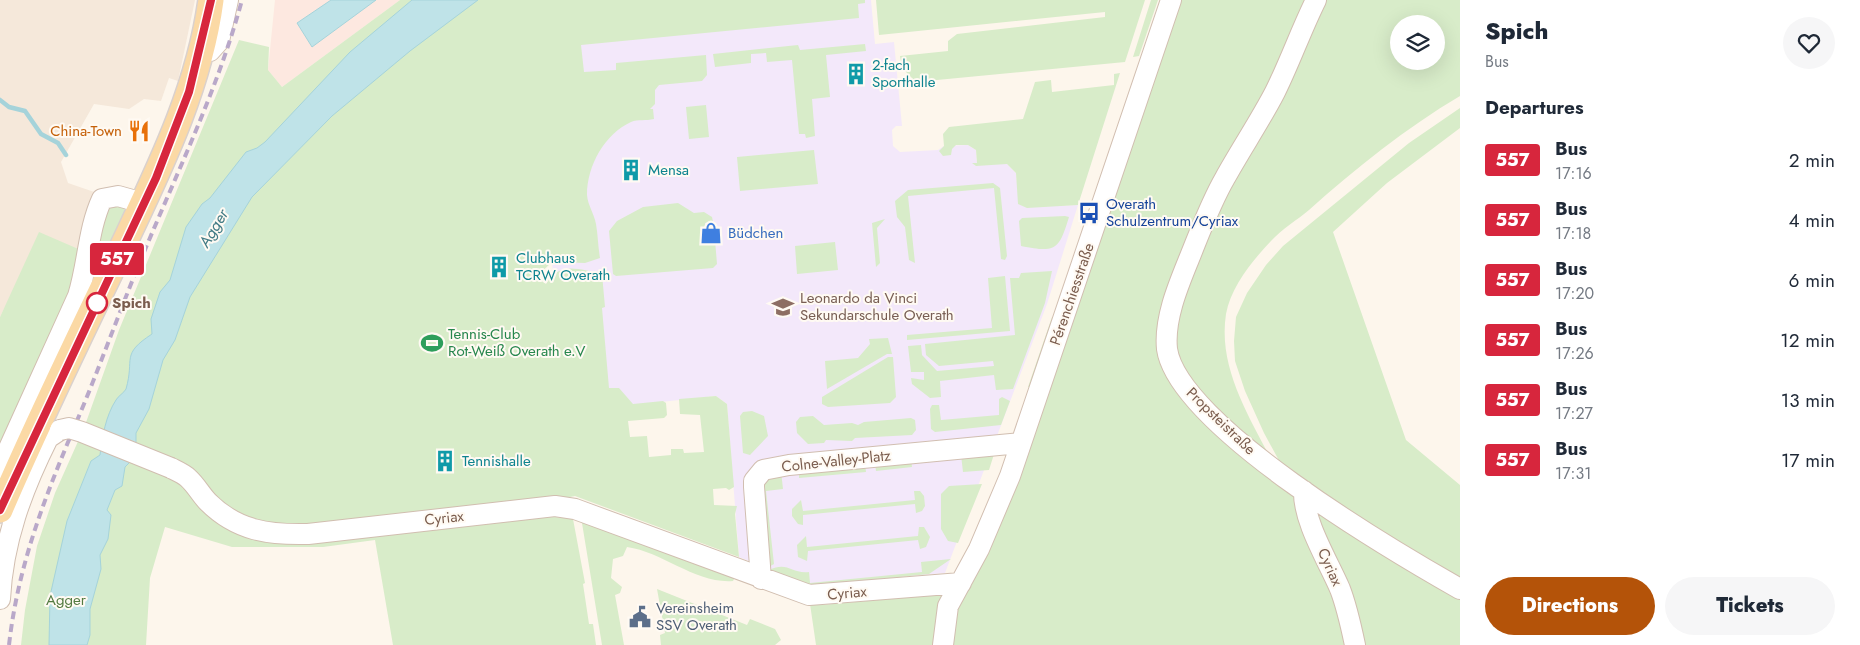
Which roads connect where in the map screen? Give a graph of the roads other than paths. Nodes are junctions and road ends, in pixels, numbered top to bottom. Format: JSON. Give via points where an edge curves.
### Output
{"nodes":[{"id":1,"x":211,"y":0,"type":"edge"},
{"id":2,"x":228,"y":0,"type":"edge"},
{"id":3,"x":1171,"y":0,"type":"edge"},
{"id":4,"x":1316,"y":0,"type":"edge"},
{"id":5,"x":200,"y":50,"type":"junction"},
{"id":6,"x":143,"y":203,"type":"junction"},
{"id":7,"x":1021,"y":443,"type":"junction"},
{"id":8,"x":0,"y":468,"type":"edge"},
{"id":9,"x":1304,"y":491,"type":"junction"},
{"id":10,"x":2,"y":498,"type":"edge"},
{"id":11,"x":761,"y":579,"type":"junction"},
{"id":12,"x":961,"y":582,"type":"junction"},
{"id":13,"x":1460,"y":589,"type":"edge"},
{"id":14,"x":0,"y":599,"type":"edge"},
{"id":15,"x":943,"y":645,"type":"edge"},
{"id":16,"x":1355,"y":645,"type":"edge"}],
"edges":[{"from":1,"to":5,"type":"main road"},
{"from":2,"to":5,"type":"street","via":[[219,41],[210,51]]},
{"from":3,"to":7,"type":"street","name":"Pérenchiesstraße"},
{"from":4,"to":9,"type":"street","name":"Propsteistraße","via":[[1274,93],[1210,207],[1173,300],[1168,330],[1173,369],[1197,402],[1251,451]]},
{"from":5,"to":6,"type":"main road","via":[[184,108]]},
{"from":6,"to":8,"type":"street","via":[[118,196],[102,199],[96,211],[78,296]]},
{"from":6,"to":10,"type":"main road"},
{"from":7,"to":11,"type":"street","name":"Colne-Valley-Platz","via":[[763,470],[754,481]]},
{"from":7,"to":12,"type":"street","name":"Pérenchiesstraße","via":[[979,549]]},
{"from":9,"to":13,"type":"street","name":"Propsteistraße","via":[[1359,530]]},
{"from":9,"to":16,"type":"street","name":"Cyriax","via":[[1314,531],[1350,618]]},
{"from":11,"to":12,"type":"street","name":"Cyriax","via":[[809,595],[822,596]]},
{"from":11,"to":14,"type":"street","name":"Cyriax","bridge":true,"via":[[575,509],[555,506],[308,534],[260,532],[219,513],[188,478],[171,468],[68,428],[55,431],[46,443],[12,523],[2,566]]},
{"from":12,"to":15,"type":"street","via":[[948,606]]}]}
